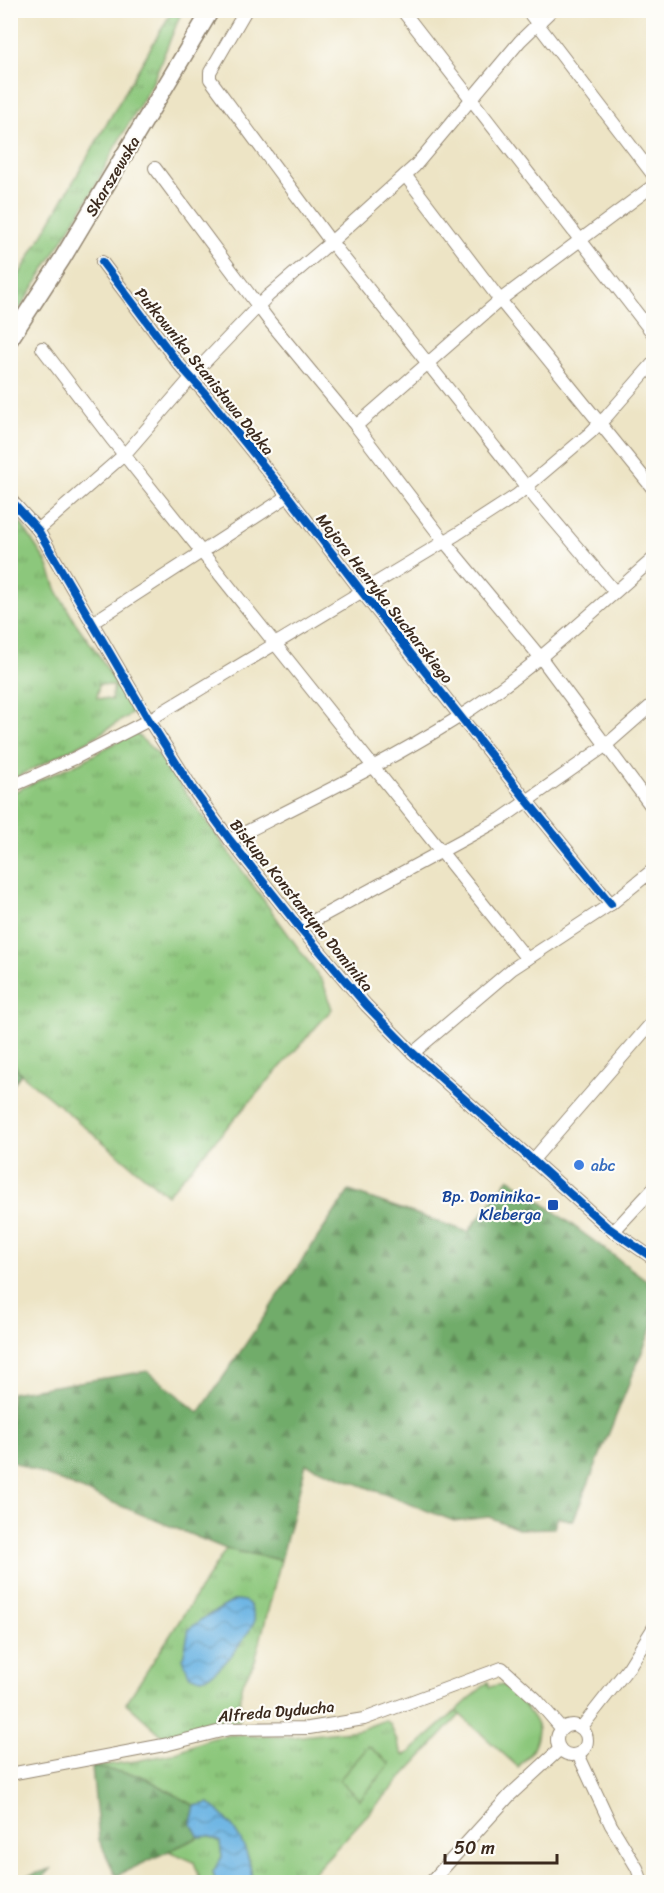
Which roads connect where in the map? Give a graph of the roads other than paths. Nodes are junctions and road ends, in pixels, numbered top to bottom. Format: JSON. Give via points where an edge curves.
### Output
{"nodes":[{"id":1,"x":211,"y":10,"type":"edge"},
{"id":2,"x":246,"y":10,"type":"edge"},
{"id":3,"x":402,"y":10,"type":"edge"},
{"id":4,"x":527,"y":10,"type":"edge"},
{"id":5,"x":552,"y":10,"type":"edge"},
{"id":6,"x":537,"y":24,"type":"junction"},
{"id":7,"x":471,"y":100,"type":"junction"},
{"id":8,"x":155,"y":168,"type":"dead end"},
{"id":9,"x":405,"y":175,"type":"junction"},
{"id":10,"x":654,"y":176,"type":"edge"},
{"id":11,"x":654,"y":185,"type":"edge"},
{"id":12,"x":581,"y":240,"type":"junction"},
{"id":13,"x":331,"y":242,"type":"junction"},
{"id":14,"x":102,"y":262,"type":"dead end"},
{"id":15,"x":500,"y":300,"type":"junction"},
{"id":16,"x":258,"y":306,"type":"junction"},
{"id":17,"x":654,"y":335,"type":"edge"},
{"id":18,"x":10,"y":339,"type":"edge"},
{"id":19,"x":42,"y":348,"type":"dead end"},
{"id":20,"x":428,"y":362,"type":"junction"},
{"id":21,"x":654,"y":362,"type":"edge"},
{"id":22,"x":191,"y":377,"type":"junction"},
{"id":23,"x":599,"y":424,"type":"junction"},
{"id":24,"x":356,"y":426,"type":"junction"},
{"id":25,"x":125,"y":454,"type":"junction"},
{"id":26,"x":526,"y":488,"type":"junction"},
{"id":27,"x":654,"y":490,"type":"edge"},
{"id":28,"x":288,"y":496,"type":"junction"},
{"id":29,"x":10,"y":499,"type":"edge"},
{"id":30,"x":38,"y":530,"type":"junction"},
{"id":31,"x":444,"y":541,"type":"junction"},
{"id":32,"x":202,"y":550,"type":"junction"},
{"id":33,"x":654,"y":558,"type":"edge"},
{"id":34,"x":362,"y":592,"type":"junction"},
{"id":35,"x":615,"y":592,"type":"junction"},
{"id":36,"x":92,"y":623,"type":"junction"},
{"id":37,"x":276,"y":644,"type":"junction"},
{"id":38,"x":541,"y":658,"type":"junction"},
{"id":39,"x":654,"y":703,"type":"edge"},
{"id":40,"x":460,"y":717,"type":"junction"},
{"id":41,"x":149,"y":720,"type":"junction"},
{"id":42,"x":605,"y":746,"type":"junction"},
{"id":43,"x":373,"y":766,"type":"junction"},
{"id":44,"x":10,"y":787,"type":"edge"},
{"id":45,"x":528,"y":802,"type":"junction"},
{"id":46,"x":654,"y":810,"type":"edge"},
{"id":47,"x":230,"y":840,"type":"junction"},
{"id":48,"x":442,"y":851,"type":"junction"},
{"id":49,"x":654,"y":870,"type":"edge"},
{"id":50,"x":612,"y":904,"type":"junction"},
{"id":51,"x":300,"y":928,"type":"junction"},
{"id":52,"x":527,"y":959,"type":"junction"},
{"id":53,"x":654,"y":1020,"type":"edge"},
{"id":54,"x":413,"y":1053,"type":"junction"},
{"id":55,"x":532,"y":1161,"type":"junction"},
{"id":56,"x":654,"y":1188,"type":"edge"},
{"id":57,"x":613,"y":1232,"type":"junction"},
{"id":58,"x":654,"y":1259,"type":"edge"},
{"id":59,"x":654,"y":1627,"type":"edge"},
{"id":60,"x":581,"y":1728,"type":"junction"},
{"id":61,"x":562,"y":1729,"type":"junction"},
{"id":62,"x":560,"y":1749,"type":"junction"},
{"id":63,"x":578,"y":1754,"type":"junction"},
{"id":64,"x":10,"y":1774,"type":"edge"},
{"id":65,"x":431,"y":1882,"type":"edge"},
{"id":66,"x":642,"y":1882,"type":"edge"}],
"edges":[{"from":1,"to":18,"type":"main road","name":"Skarszewska"},
{"from":2,"to":13,"type":"street","via":[[210,72],[210,79]]},
{"from":3,"to":7,"type":"street"},
{"from":4,"to":6,"type":"street"},
{"from":5,"to":6,"type":"street","name":"Pułkownika Stanisława Dąbka"},
{"from":6,"to":7,"type":"street","name":"Pułkownika Stanisława Dąbka"},
{"from":6,"to":10,"type":"street"},
{"from":7,"to":9,"type":"street","name":"Pułkownika Stanisława Dąbka"},
{"from":7,"to":12,"type":"street"},
{"from":8,"to":16,"type":"street"},
{"from":9,"to":13,"type":"street","name":"Pułkownika Stanisława Dąbka"},
{"from":9,"to":15,"type":"street"},
{"from":11,"to":12,"type":"street"},
{"from":12,"to":15,"type":"street"},
{"from":12,"to":17,"type":"street"},
{"from":13,"to":16,"type":"street","name":"Pułkownika Stanisława Dąbka"},
{"from":13,"to":20,"type":"street"},
{"from":14,"to":22,"type":"street","name":"Pułkownika Stanisława Dąbka"},
{"from":15,"to":20,"type":"street"},
{"from":15,"to":23,"type":"street"},
{"from":16,"to":22,"type":"street","name":"Pułkownika Stanisława Dąbka"},
{"from":16,"to":24,"type":"street"},
{"from":19,"to":25,"type":"street"},
{"from":20,"to":24,"type":"street"},
{"from":20,"to":26,"type":"street"},
{"from":21,"to":23,"type":"street","name":"Majora Henryka Sucharskiego"},
{"from":22,"to":25,"type":"street","name":"Pułkownika Stanisława Dąbka"},
{"from":22,"to":28,"type":"street","name":"Pułkownika Stanisława Dąbka"},
{"from":23,"to":26,"type":"street","name":"Majora Henryka Sucharskiego"},
{"from":23,"to":27,"type":"street"},
{"from":24,"to":31,"type":"street"},
{"from":25,"to":30,"type":"street","name":"Pułkownika Stanisława Dąbka"},
{"from":25,"to":32,"type":"street"},
{"from":26,"to":31,"type":"street","name":"Majora Henryka Sucharskiego"},
{"from":26,"to":35,"type":"street"},
{"from":28,"to":32,"type":"street"},
{"from":28,"to":34,"type":"street","name":"Majora Henryka Sucharskiego"},
{"from":29,"to":30,"type":"street","name":"Biskupa Konstantyna Dominika"},
{"from":30,"to":36,"type":"street","name":"Biskupa Konstantyna Dominika"},
{"from":31,"to":34,"type":"street","name":"Majora Henryka Sucharskiego"},
{"from":31,"to":38,"type":"street"},
{"from":32,"to":36,"type":"street"},
{"from":32,"to":37,"type":"street"},
{"from":33,"to":35,"type":"street"},
{"from":34,"to":37,"type":"street","name":"Majora Henryka Sucharskiego"},
{"from":34,"to":40,"type":"street","name":"Majora Henryka Sucharskiego"},
{"from":35,"to":38,"type":"street"},
{"from":36,"to":41,"type":"street","name":"Biskupa Konstantyna Dominika"},
{"from":37,"to":41,"type":"street","name":"Majora Henryka Sucharskiego"},
{"from":37,"to":43,"type":"street"},
{"from":38,"to":40,"type":"street"},
{"from":38,"to":42,"type":"street"},
{"from":39,"to":42,"type":"street"},
{"from":40,"to":43,"type":"street"},
{"from":40,"to":45,"type":"street","name":"Majora Henryka Sucharskiego"},
{"from":41,"to":44,"type":"street","name":"Majora Henryka Sucharskiego"},
{"from":41,"to":47,"type":"street","name":"Biskupa Konstantyna Dominika"},
{"from":42,"to":45,"type":"street"},
{"from":42,"to":46,"type":"street"},
{"from":43,"to":47,"type":"street"},
{"from":43,"to":48,"type":"street"},
{"from":45,"to":48,"type":"street"},
{"from":45,"to":50,"type":"street","name":"Majora Henryka Sucharskiego"},
{"from":47,"to":51,"type":"street","name":"Biskupa Konstantyna Dominika"},
{"from":48,"to":51,"type":"street"},
{"from":48,"to":52,"type":"street"},
{"from":49,"to":50,"type":"street"},
{"from":50,"to":52,"type":"street"},
{"from":51,"to":54,"type":"street","name":"Biskupa Konstantyna Dominika"},
{"from":52,"to":54,"type":"street"},
{"from":53,"to":55,"type":"street"},
{"from":54,"to":55,"type":"street","name":"Biskupa Konstantyna Dominika"},
{"from":55,"to":57,"type":"street","name":"Biskupa Konstantyna Dominika"},
{"from":56,"to":57,"type":"street"},
{"from":57,"to":58,"type":"street","name":"Biskupa Konstantyna Dominika"},
{"from":59,"to":60,"type":"street","via":[[629,1667]]},
{"from":60,"to":61,"type":"street","via":[[572,1725]]},
{"from":60,"to":63,"type":"street","via":[[586,1742]]},
{"from":61,"to":62,"type":"street","via":[[556,1739]]},
{"from":61,"to":64,"type":"street","name":"Alfreda Dyducha","via":[[502,1668],[364,1719],[309,1728],[229,1729]]},
{"from":62,"to":63,"type":"street","via":[[566,1754]]},
{"from":62,"to":65,"type":"street","via":[[510,1795]]},
{"from":63,"to":66,"type":"street"}]}
